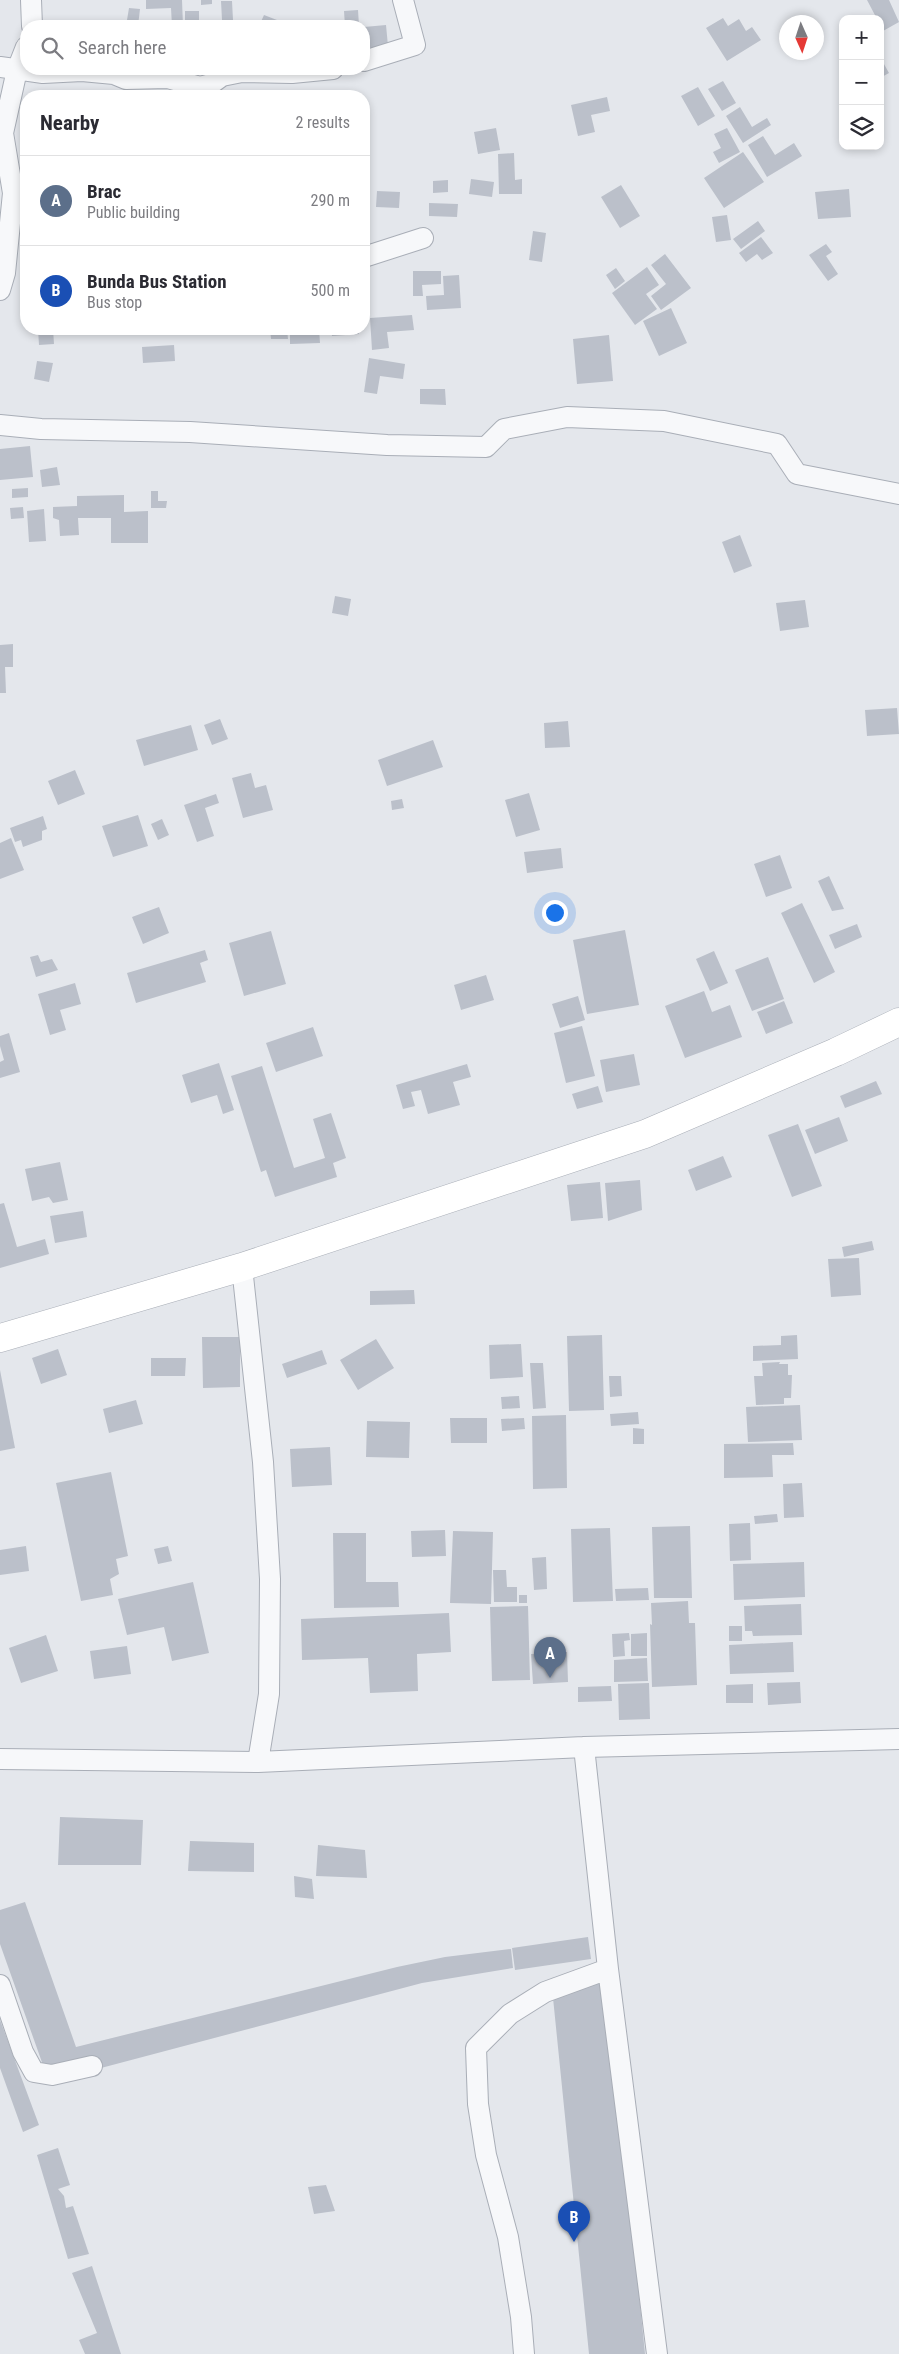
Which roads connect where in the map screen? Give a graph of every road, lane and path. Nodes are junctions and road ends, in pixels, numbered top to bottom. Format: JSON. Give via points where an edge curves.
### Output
{"nodes":[{"id":1,"x":30,"y":0,"type":"edge"},
{"id":2,"x":403,"y":0,"type":"edge"},
{"id":3,"x":32,"y":20,"type":"edge"},
{"id":4,"x":20,"y":54,"type":"edge"},
{"id":5,"x":370,"y":59,"type":"edge"},
{"id":6,"x":8,"y":68,"type":"edge"},
{"id":7,"x":117,"y":75,"type":"edge"},
{"id":8,"x":227,"y":75,"type":"edge"},
{"id":9,"x":423,"y":238,"type":"dead end"},
{"id":10,"x":17,"y":254,"type":"edge"},
{"id":11,"x":370,"y":255,"type":"edge"},
{"id":12,"x":0,"y":290,"type":"edge"},
{"id":13,"x":0,"y":425,"type":"edge"},
{"id":14,"x":899,"y":494,"type":"edge"},
{"id":15,"x":899,"y":1022,"type":"edge"},
{"id":16,"x":242,"y":1267,"type":"junction"},
{"id":17,"x":0,"y":1338,"type":"edge"},
{"id":18,"x":899,"y":1739,"type":"edge"},
{"id":19,"x":584,"y":1746,"type":"junction"},
{"id":20,"x":0,"y":1759,"type":"edge"},
{"id":21,"x":258,"y":1762,"type":"junction"},
{"id":22,"x":608,"y":1969,"type":"junction"},
{"id":23,"x":0,"y":1986,"type":"edge"},
{"id":24,"x":92,"y":2066,"type":"dead end"},
{"id":25,"x":524,"y":2354,"type":"edge"},
{"id":26,"x":657,"y":2354,"type":"edge"}],
"edges":[{"from":1,"to":3,"type":"street"},
{"from":2,"to":5,"type":"street","via":[[415,45]]},
{"from":4,"to":6,"type":"street"},
{"from":6,"to":10,"type":"street","via":[[3,133],[13,193]]},
{"from":7,"to":8,"type":"street","via":[[168,78],[200,86]]},
{"from":9,"to":11,"type":"street"},
{"from":10,"to":12,"type":"street"},
{"from":13,"to":14,"type":"street","via":[[486,447],[504,429],[567,417],[664,421],[777,444],[797,474]]},
{"from":15,"to":16,"type":"main road","via":[[645,1134]]},
{"from":16,"to":17,"type":"main road"},
{"from":16,"to":21,"type":"street","via":[[263,1462],[270,1579],[269,1694]]},
{"from":18,"to":19,"type":"street"},
{"from":19,"to":21,"type":"street"},
{"from":19,"to":22,"type":"street"},
{"from":20,"to":21,"type":"street"},
{"from":22,"to":25,"type":"street","via":[[545,1992],[510,2014],[476,2048],[479,2113],[486,2155],[508,2237]]},
{"from":22,"to":26,"type":"street"},
{"from":23,"to":24,"type":"street","via":[[23,2052],[34,2072],[52,2075]]}]}
